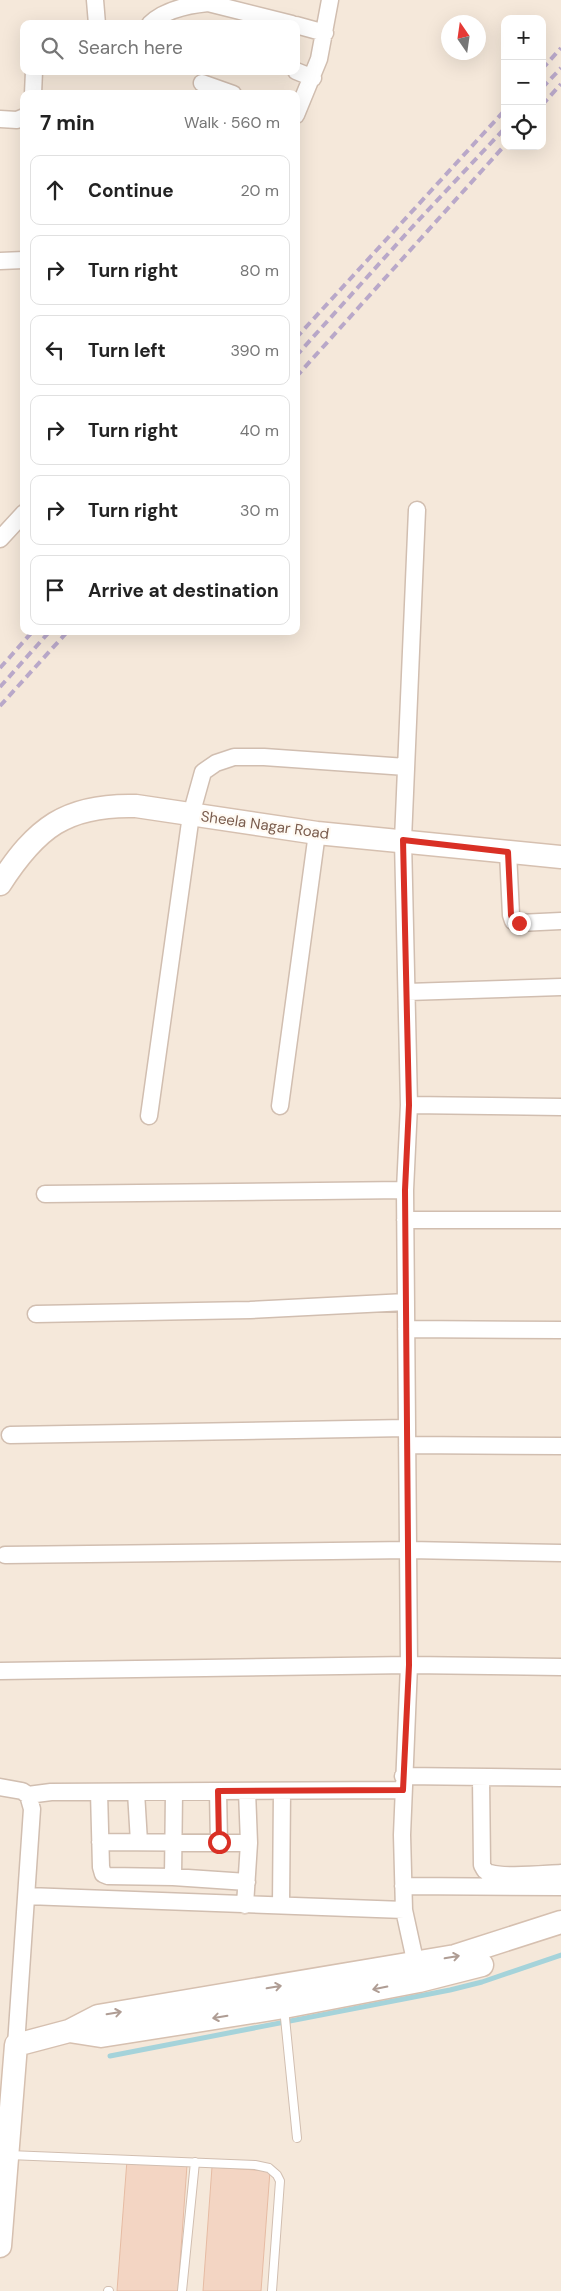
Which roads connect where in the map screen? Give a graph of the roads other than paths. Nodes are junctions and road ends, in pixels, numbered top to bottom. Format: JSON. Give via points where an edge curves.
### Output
{"nodes":[{"id":1,"x":95,"y":0,"type":"edge"},
{"id":2,"x":330,"y":0,"type":"edge"},
{"id":3,"x":96,"y":20,"type":"edge"},
{"id":4,"x":154,"y":20,"type":"edge"},
{"id":5,"x":276,"y":20,"type":"edge"},
{"id":6,"x":300,"y":26,"type":"edge"},
{"id":7,"x":325,"y":33,"type":"junction"},
{"id":8,"x":300,"y":73,"type":"edge"},
{"id":9,"x":34,"y":75,"type":"edge"},
{"id":10,"x":313,"y":78,"type":"junction"},
{"id":11,"x":202,"y":83,"type":"dead end"},
{"id":12,"x":33,"y":90,"type":"edge"},
{"id":13,"x":222,"y":90,"type":"edge"},
{"id":14,"x":300,"y":107,"type":"edge"},
{"id":15,"x":0,"y":119,"type":"edge"},
{"id":16,"x":20,"y":119,"type":"edge"},
{"id":17,"x":20,"y":260,"type":"edge"},
{"id":18,"x":0,"y":261,"type":"edge"},
{"id":19,"x":417,"y":510,"type":"dead end"},
{"id":20,"x":20,"y":517,"type":"edge"},
{"id":21,"x":0,"y":539,"type":"edge"},
{"id":22,"x":406,"y":767,"type":"junction"},
{"id":23,"x":191,"y":815,"type":"junction"},
{"id":24,"x":318,"y":833,"type":"junction"},
{"id":25,"x":403,"y":840,"type":"junction"},
{"id":26,"x":508,"y":852,"type":"junction"},
{"id":27,"x":561,"y":857,"type":"edge"},
{"id":28,"x":0,"y":884,"type":"edge"},
{"id":29,"x":561,"y":921,"type":"edge"},
{"id":30,"x":561,"y":987,"type":"edge"},
{"id":31,"x":406,"y":992,"type":"junction"},
{"id":32,"x":409,"y":1105,"type":"junction"},
{"id":33,"x":280,"y":1106,"type":"dead end"},
{"id":34,"x":561,"y":1107,"type":"edge"},
{"id":35,"x":149,"y":1116,"type":"dead end"},
{"id":36,"x":405,"y":1190,"type":"junction"},
{"id":37,"x":45,"y":1194,"type":"dead end"},
{"id":38,"x":405,"y":1220,"type":"junction"},
{"id":39,"x":561,"y":1220,"type":"edge"},
{"id":40,"x":406,"y":1302,"type":"junction"},
{"id":41,"x":36,"y":1314,"type":"dead end"},
{"id":42,"x":406,"y":1329,"type":"junction"},
{"id":43,"x":561,"y":1330,"type":"edge"},
{"id":44,"x":406,"y":1428,"type":"junction"},
{"id":45,"x":10,"y":1435,"type":"dead end"},
{"id":46,"x":407,"y":1445,"type":"junction"},
{"id":47,"x":561,"y":1446,"type":"edge"},
{"id":48,"x":408,"y":1550,"type":"junction"},
{"id":49,"x":561,"y":1553,"type":"edge"},
{"id":50,"x":5,"y":1555,"type":"dead end"},
{"id":51,"x":409,"y":1665,"type":"junction"},
{"id":52,"x":561,"y":1667,"type":"edge"},
{"id":53,"x":0,"y":1671,"type":"edge"},
{"id":54,"x":481,"y":1777,"type":"junction"},
{"id":55,"x":561,"y":1778,"type":"edge"},
{"id":56,"x":403,"y":1783,"type":"junction"},
{"id":57,"x":0,"y":1787,"type":"edge"},
{"id":58,"x":218,"y":1791,"type":"junction"},
{"id":59,"x":247,"y":1791,"type":"junction"},
{"id":60,"x":282,"y":1791,"type":"junction"},
{"id":61,"x":99,"y":1792,"type":"junction"},
{"id":62,"x":136,"y":1792,"type":"junction"},
{"id":63,"x":174,"y":1792,"type":"junction"},
{"id":64,"x":28,"y":1795,"type":"junction"},
{"id":65,"x":100,"y":1842,"type":"junction"},
{"id":66,"x":139,"y":1842,"type":"junction"},
{"id":67,"x":174,"y":1842,"type":"junction"},
{"id":68,"x":219,"y":1842,"type":"junction"},
{"id":69,"x":249,"y":1843,"type":"junction"},
{"id":70,"x":561,"y":1873,"type":"edge"},
{"id":71,"x":173,"y":1877,"type":"junction"},
{"id":72,"x":247,"y":1882,"type":"junction"},
{"id":73,"x":403,"y":1886,"type":"junction"},
{"id":74,"x":561,"y":1887,"type":"edge"},
{"id":75,"x":27,"y":1896,"type":"junction"},
{"id":76,"x":246,"y":1905,"type":"junction"},
{"id":77,"x":281,"y":1905,"type":"junction"},
{"id":78,"x":404,"y":1910,"type":"junction"},
{"id":79,"x":561,"y":1922,"type":"edge"},
{"id":80,"x":561,"y":1937,"type":"edge"},
{"id":81,"x":417,"y":1972,"type":"junction"},
{"id":82,"x":285,"y":2017,"type":"junction"},
{"id":83,"x":69,"y":2031,"type":"junction"},
{"id":84,"x":16,"y":2045,"type":"junction"},
{"id":85,"x":296,"y":2138,"type":"dead end"},
{"id":86,"x":8,"y":2155,"type":"junction"},
{"id":87,"x":195,"y":2162,"type":"junction"},
{"id":88,"x":0,"y":2246,"type":"edge"},
{"id":89,"x":182,"y":2291,"type":"edge"},
{"id":90,"x":272,"y":2291,"type":"edge"}],
"edges":[{"from":1,"to":3,"type":"street"},
{"from":2,"to":7,"type":"street"},
{"from":4,"to":5,"type":"street","via":[[170,11],[208,3]]},
{"from":6,"to":7,"type":"street"},
{"from":7,"to":10,"type":"street"},
{"from":8,"to":10,"type":"street"},
{"from":9,"to":12,"type":"street"},
{"from":10,"to":14,"type":"street"},
{"from":11,"to":13,"type":"street"},
{"from":15,"to":16,"type":"street"},
{"from":17,"to":18,"type":"street"},
{"from":19,"to":22,"type":"street"},
{"from":20,"to":21,"type":"street"},
{"from":22,"to":23,"type":"street","via":[[264,757],[216,762],[203,772]]},
{"from":22,"to":25,"type":"street"},
{"from":23,"to":24,"type":"street","name":"Sheela Nagar Road"},
{"from":23,"to":28,"type":"street","name":"Sheela Nagar Road","via":[[120,805],[77,812],[46,828],[32,840]]},
{"from":23,"to":35,"type":"street"},
{"from":24,"to":25,"type":"street","name":"Sheela Nagar Road"},
{"from":24,"to":33,"type":"street"},
{"from":25,"to":26,"type":"street","name":"Sheela Nagar Road"},
{"from":25,"to":31,"type":"street"},
{"from":26,"to":27,"type":"street","name":"Sheela Nagar Road"},
{"from":26,"to":29,"type":"street","via":[[513,921]]},
{"from":30,"to":31,"type":"street"},
{"from":31,"to":32,"type":"street"},
{"from":32,"to":34,"type":"street"},
{"from":32,"to":36,"type":"street"},
{"from":36,"to":37,"type":"street"},
{"from":36,"to":38,"type":"street"},
{"from":38,"to":39,"type":"street"},
{"from":38,"to":40,"type":"street"},
{"from":40,"to":41,"type":"street","via":[[250,1310]]},
{"from":40,"to":42,"type":"street"},
{"from":42,"to":43,"type":"street"},
{"from":42,"to":44,"type":"street"},
{"from":44,"to":45,"type":"street"},
{"from":44,"to":46,"type":"street"},
{"from":46,"to":47,"type":"street"},
{"from":46,"to":48,"type":"street"},
{"from":48,"to":49,"type":"street"},
{"from":48,"to":50,"type":"street"},
{"from":48,"to":51,"type":"street"},
{"from":51,"to":52,"type":"street"},
{"from":51,"to":53,"type":"street"},
{"from":51,"to":56,"type":"street"},
{"from":54,"to":55,"type":"street"},
{"from":54,"to":56,"type":"street"},
{"from":54,"to":70,"type":"street","via":[[484,1870],[500,1874]]},
{"from":56,"to":60,"type":"street"},
{"from":56,"to":73,"type":"street"},
{"from":57,"to":64,"type":"street"},
{"from":58,"to":59,"type":"street"},
{"from":58,"to":63,"type":"street"},
{"from":58,"to":68,"type":"street"},
{"from":59,"to":60,"type":"street"},
{"from":59,"to":69,"type":"street"},
{"from":60,"to":77,"type":"street"},
{"from":61,"to":62,"type":"street"},
{"from":61,"to":64,"type":"street"},
{"from":61,"to":65,"type":"street"},
{"from":62,"to":63,"type":"street"},
{"from":62,"to":66,"type":"street"},
{"from":63,"to":67,"type":"street"},
{"from":64,"to":75,"type":"street","via":[[32,1809]]},
{"from":65,"to":66,"type":"street"},
{"from":65,"to":71,"type":"street","via":[[103,1874]]},
{"from":66,"to":67,"type":"street"},
{"from":67,"to":68,"type":"street"},
{"from":67,"to":71,"type":"street"},
{"from":68,"to":69,"type":"street"},
{"from":69,"to":72,"type":"street"},
{"from":71,"to":72,"type":"street"},
{"from":72,"to":76,"type":"street"},
{"from":73,"to":74,"type":"street"},
{"from":73,"to":78,"type":"street"},
{"from":75,"to":76,"type":"street"},
{"from":75,"to":84,"type":"street"},
{"from":76,"to":77,"type":"street"},
{"from":77,"to":78,"type":"street"},
{"from":78,"to":81,"type":"street"},
{"from":81,"to":79,"type":"street","one_way":true},
{"from":80,"to":81,"type":"street","via":[[474,1968]]},
{"from":81,"to":82,"type":"street","one_way":true},
{"from":83,"to":81,"type":"street","one_way":true,"via":[[98,2016]]},
{"from":82,"to":83,"type":"street","one_way":true,"via":[[101,2036]]},
{"from":82,"to":85,"type":"lane"},
{"from":83,"to":84,"type":"street"},
{"from":84,"to":86,"type":"street"},
{"from":86,"to":87,"type":"lane"},
{"from":86,"to":88,"type":"street"},
{"from":87,"to":89,"type":"lane"},
{"from":87,"to":90,"type":"lane","via":[[255,2165],[270,2168],[278,2175]]}]}
